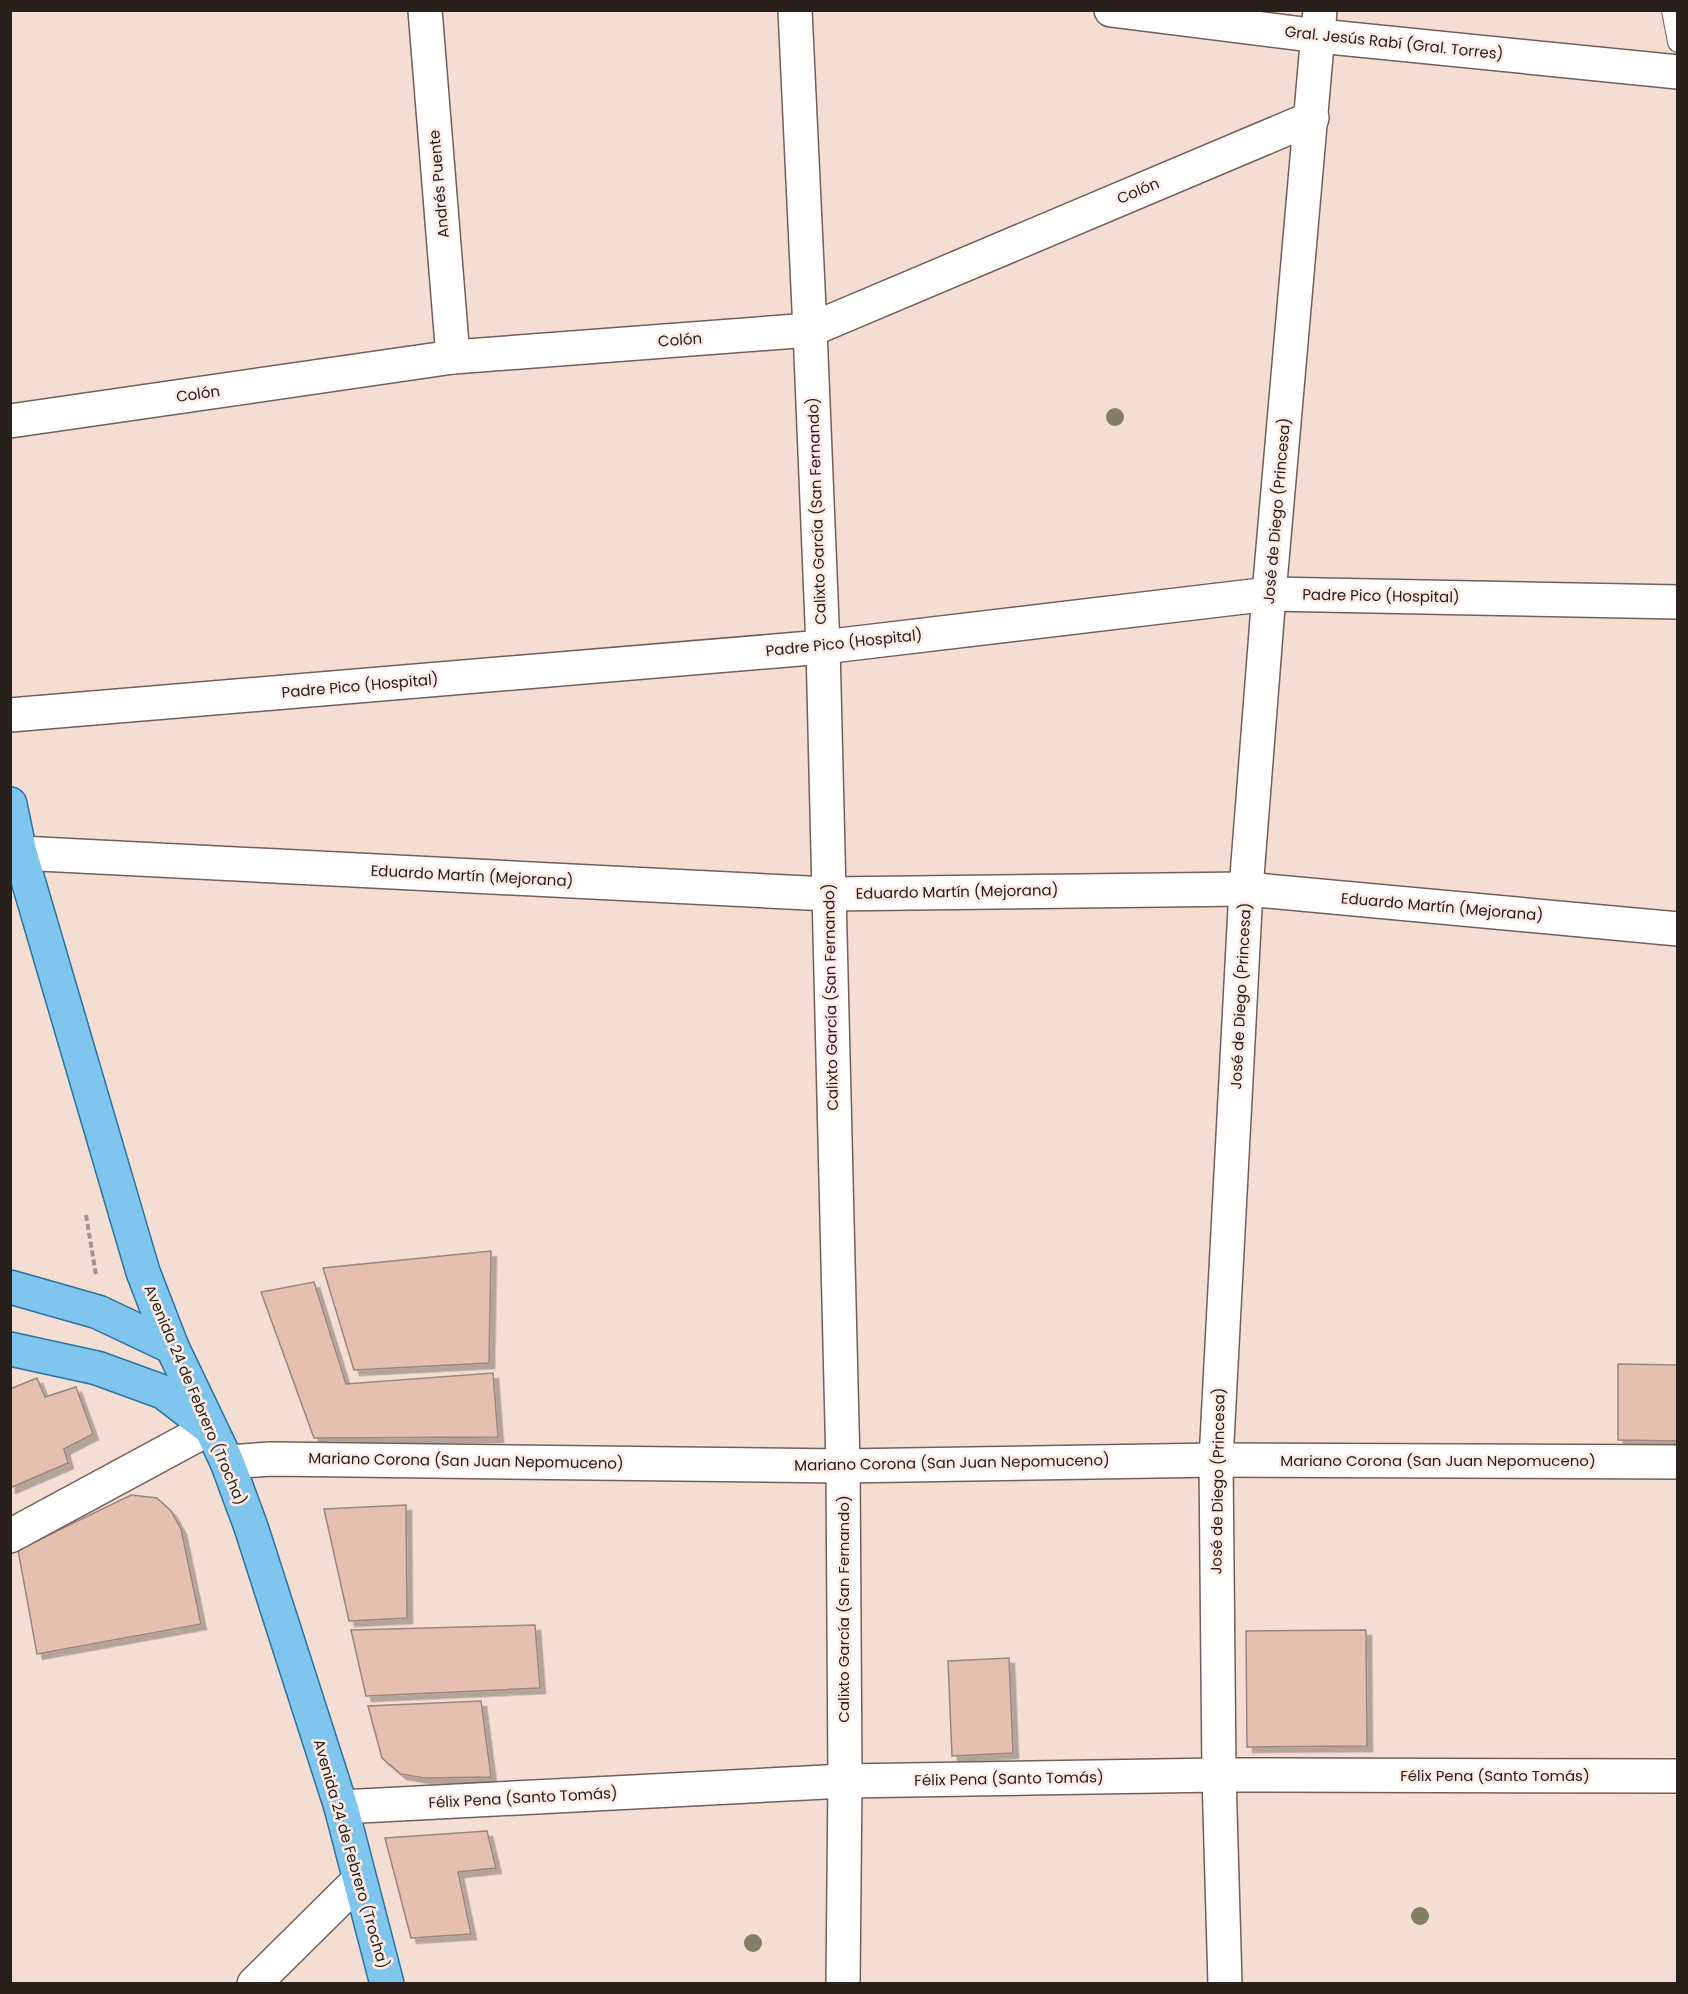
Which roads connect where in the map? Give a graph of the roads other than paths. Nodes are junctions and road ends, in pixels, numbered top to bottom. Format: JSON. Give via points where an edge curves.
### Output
{"nodes":[{"id":1,"x":426,"y":10,"type":"edge"},
{"id":2,"x":795,"y":10,"type":"edge"},
{"id":3,"x":1111,"y":10,"type":"edge"},
{"id":4,"x":1672,"y":10,"type":"edge"},
{"id":5,"x":1320,"y":23,"type":"edge"},
{"id":6,"x":1677,"y":42,"type":"edge"},
{"id":7,"x":1677,"y":72,"type":"edge"},
{"id":8,"x":1312,"y":118,"type":"junction"},
{"id":9,"x":810,"y":330,"type":"junction"},
{"id":10,"x":453,"y":357,"type":"junction"},
{"id":11,"x":10,"y":421,"type":"edge"},
{"id":12,"x":1269,"y":594,"type":"junction"},
{"id":13,"x":1677,"y":602,"type":"edge"},
{"id":14,"x":823,"y":647,"type":"junction"},
{"id":15,"x":10,"y":716,"type":"edge"},
{"id":16,"x":10,"y":804,"type":"edge"},
{"id":17,"x":20,"y":853,"type":"junction"},
{"id":18,"x":1246,"y":889,"type":"junction"},
{"id":19,"x":828,"y":894,"type":"junction"},
{"id":20,"x":1677,"y":929,"type":"edge"},
{"id":21,"x":143,"y":1272,"type":"junction"},
{"id":22,"x":10,"y":1287,"type":"edge"},
{"id":23,"x":98,"y":1312,"type":"junction"},
{"id":24,"x":172,"y":1347,"type":"junction"},
{"id":25,"x":10,"y":1349,"type":"edge"},
{"id":26,"x":210,"y":1428,"type":"junction"},
{"id":27,"x":1216,"y":1460,"type":"junction"},
{"id":28,"x":227,"y":1462,"type":"junction"},
{"id":29,"x":1677,"y":1462,"type":"edge"},
{"id":30,"x":843,"y":1466,"type":"junction"},
{"id":31,"x":10,"y":1536,"type":"edge"},
{"id":32,"x":1219,"y":1776,"type":"junction"},
{"id":33,"x":1677,"y":1776,"type":"edge"},
{"id":34,"x":845,"y":1781,"type":"junction"},
{"id":35,"x":341,"y":1807,"type":"junction"},
{"id":36,"x":359,"y":1880,"type":"junction"},
{"id":37,"x":254,"y":1983,"type":"edge"},
{"id":38,"x":387,"y":1983,"type":"edge"},
{"id":39,"x":843,"y":1983,"type":"edge"},
{"id":40,"x":1225,"y":1983,"type":"edge"}],
"edges":[{"from":1,"to":10,"type":"street","name":"Andrés Puente"},
{"from":2,"to":9,"type":"street","name":"Calixto García (San Fernando)"},
{"from":3,"to":5,"type":"street","name":"Gral. Jesús Rabí (Gral. Torres)"},
{"from":4,"to":6,"type":"lane"},
{"from":5,"to":7,"type":"street","name":"Gral. Jesús Rabí (Gral. Torres)"},
{"from":5,"to":8,"type":"street","name":"José de Diego (Princesa)"},
{"from":8,"to":9,"type":"street","name":"Colón"},
{"from":8,"to":12,"type":"street","name":"José de Diego (Princesa)"},
{"from":9,"to":10,"type":"street","name":"Colón"},
{"from":9,"to":14,"type":"street","name":"Calixto García (San Fernando)"},
{"from":10,"to":11,"type":"street","name":"Colón"},
{"from":12,"to":13,"type":"street","name":"Padre Pico (Hospital)"},
{"from":12,"to":14,"type":"street","name":"Padre Pico (Hospital)"},
{"from":12,"to":18,"type":"street","name":"José de Diego (Princesa)"},
{"from":14,"to":15,"type":"street","name":"Padre Pico (Hospital)"},
{"from":14,"to":19,"type":"street","name":"Calixto García (San Fernando)"},
{"from":16,"to":17,"type":"main road","name":"Avenida 24 de Febrero (Trocha)"},
{"from":17,"to":19,"type":"street","name":"Eduardo Martín (Mejorana)"},
{"from":17,"to":21,"type":"main road","name":"Avenida 24 de Febrero (Trocha)"},
{"from":18,"to":19,"type":"street","name":"Eduardo Martín (Mejorana)"},
{"from":18,"to":20,"type":"street","name":"Eduardo Martín (Mejorana)"},
{"from":18,"to":27,"type":"street","name":"José de Diego (Princesa)"},
{"from":19,"to":30,"type":"street","name":"Calixto García (San Fernando)"},
{"from":21,"to":23,"type":"main road","via":[[123,1304]]},
{"from":21,"to":24,"type":"main road","name":"Avenida 24 de Febrero (Trocha)"},
{"from":22,"to":23,"type":"main road"},
{"from":23,"to":24,"type":"main road"},
{"from":24,"to":26,"type":"main road","name":"Avenida 24 de Febrero (Trocha)"},
{"from":25,"to":26,"type":"main road","via":[[98,1368],[163,1392]]},
{"from":26,"to":28,"type":"main road","name":"Avenida 24 de Febrero (Trocha)"},
{"from":26,"to":31,"type":"street"},
{"from":27,"to":29,"type":"street","name":"Mariano Corona (San Juan Nepomuceno)"},
{"from":27,"to":30,"type":"street","name":"Mariano Corona (San Juan Nepomuceno)"},
{"from":27,"to":32,"type":"street","name":"José de Diego (Princesa)"},
{"from":28,"to":30,"type":"street","name":"Mariano Corona (San Juan Nepomuceno)","via":[[271,1459]]},
{"from":28,"to":35,"type":"main road","name":"Avenida 24 de Febrero (Trocha)"},
{"from":30,"to":34,"type":"street","name":"Calixto García (San Fernando)"},
{"from":32,"to":33,"type":"street","name":"Félix Pena (Santo Tomás)"},
{"from":32,"to":34,"type":"street","name":"Félix Pena (Santo Tomás)"},
{"from":32,"to":40,"type":"street","name":"José de Diego (Princesa)"},
{"from":34,"to":35,"type":"street","name":"Félix Pena (Santo Tomás)"},
{"from":34,"to":39,"type":"street","name":"Calixto García (San Fernando)"},
{"from":35,"to":36,"type":"main road","name":"Avenida 24 de Febrero (Trocha)"},
{"from":36,"to":37,"type":"street"},
{"from":36,"to":38,"type":"main road","name":"Avenida 24 de Febrero (Trocha)"}]}
